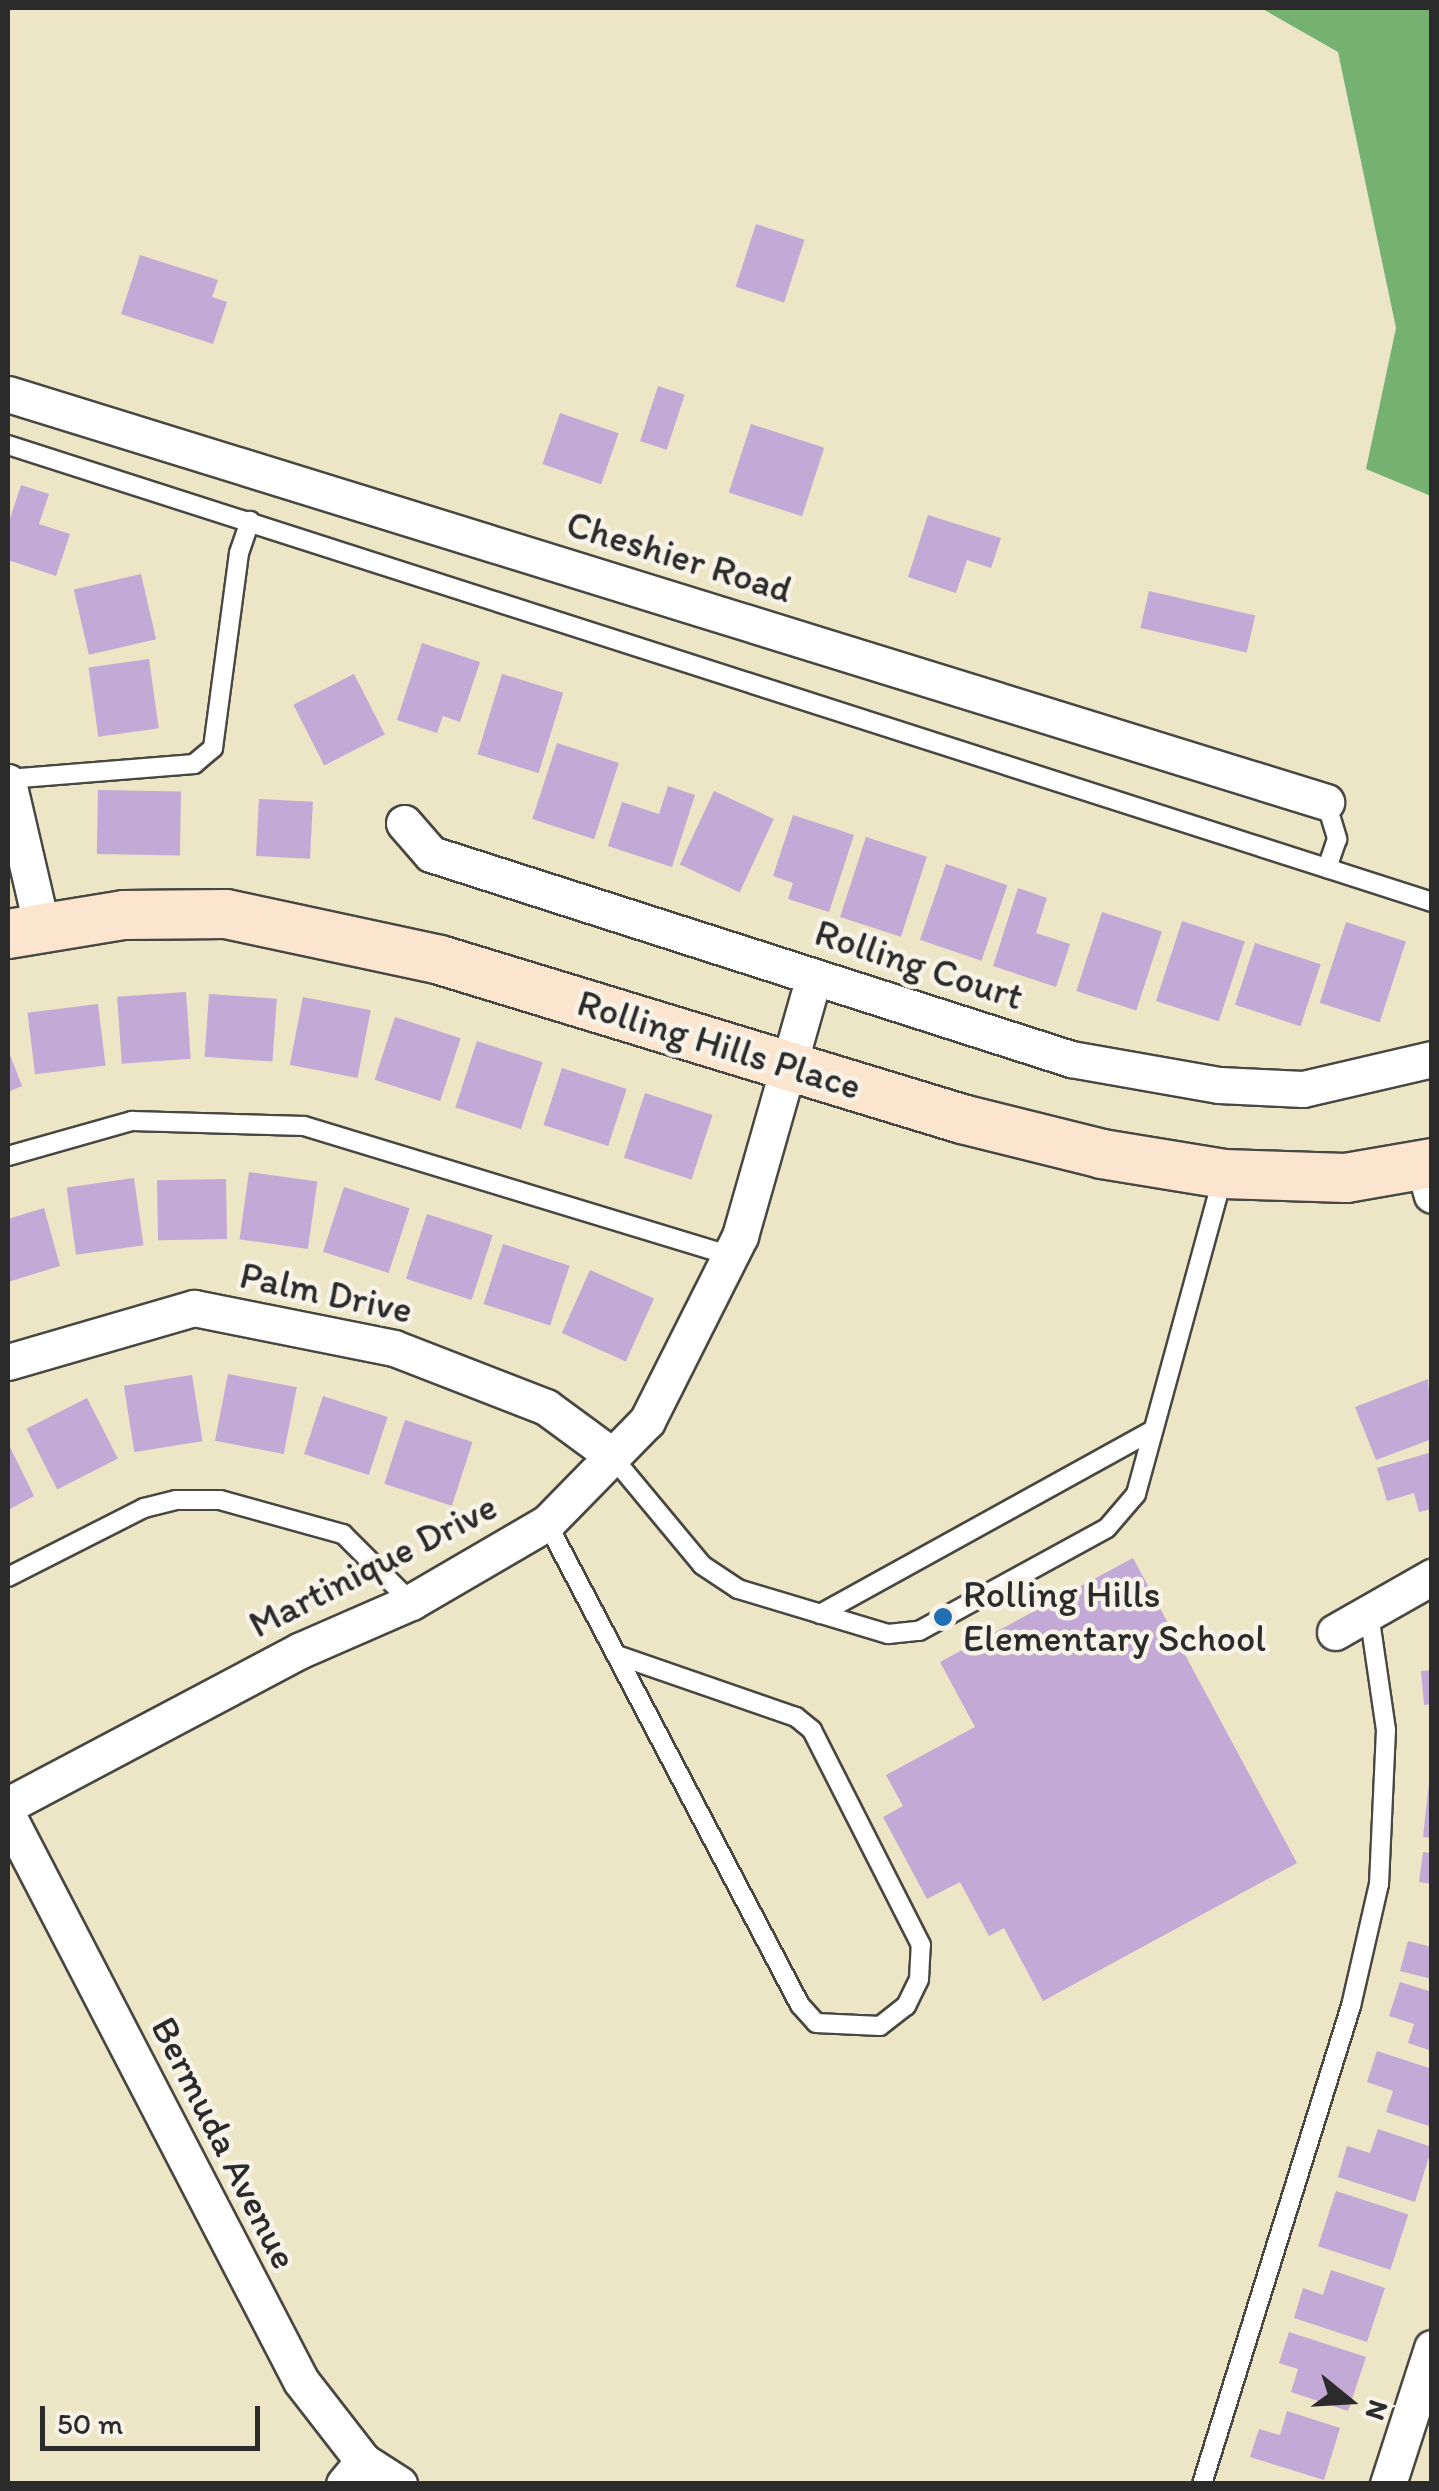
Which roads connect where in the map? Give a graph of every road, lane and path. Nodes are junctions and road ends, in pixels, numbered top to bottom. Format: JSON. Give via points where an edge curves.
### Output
{"nodes":[{"id":1,"x":8,"y":394,"type":"edge"},
{"id":2,"x":8,"y":445,"type":"edge"},
{"id":3,"x":250,"y":521,"type":"junction"},
{"id":4,"x":8,"y":781,"type":"edge"},
{"id":5,"x":1326,"y":802,"type":"joint"},
{"id":6,"x":404,"y":823,"type":"dead end"},
{"id":7,"x":1327,"y":868,"type":"junction"},
{"id":8,"x":1432,"y":902,"type":"edge"},
{"id":9,"x":25,"y":931,"type":"edge"},
{"id":10,"x":814,"y":976,"type":"junction"},
{"id":11,"x":1432,"y":1059,"type":"edge"},
{"id":12,"x":789,"y":1066,"type":"junction"},
{"id":13,"x":8,"y":1156,"type":"edge"},
{"id":14,"x":1224,"y":1174,"type":"junction"},
{"id":15,"x":1429,"y":1174,"type":"edge"},
{"id":16,"x":731,"y":1256,"type":"junction"},
{"id":17,"x":8,"y":1362,"type":"edge"},
{"id":18,"x":1153,"y":1430,"type":"junction"},
{"id":19,"x":610,"y":1454,"type":"junction"},
{"id":20,"x":547,"y":1523,"type":"junction"},
{"id":21,"x":8,"y":1577,"type":"edge"},
{"id":22,"x":1432,"y":1578,"type":"edge"},
{"id":23,"x":411,"y":1602,"type":"junction"},
{"id":24,"x":1369,"y":1613,"type":"junction"},
{"id":25,"x":820,"y":1614,"type":"junction"},
{"id":26,"x":1335,"y":1632,"type":"dead end"},
{"id":27,"x":618,"y":1655,"type":"junction"},
{"id":28,"x":8,"y":1804,"type":"edge"},
{"id":29,"x":8,"y":1816,"type":"edge"},
{"id":30,"x":1432,"y":2348,"type":"edge"},
{"id":31,"x":353,"y":2472,"type":"edge"},
{"id":32,"x":399,"y":2484,"type":"edge"},
{"id":33,"x":1202,"y":2484,"type":"edge"},
{"id":34,"x":1388,"y":2484,"type":"edge"}],
"edges":[{"from":1,"to":5,"type":"street","name":"Cheshier Road"},
{"from":2,"to":3,"type":"lane"},
{"from":3,"to":4,"type":"lane","via":[[213,748],[194,764]]},
{"from":3,"to":7,"type":"lane"},
{"from":4,"to":9,"type":"street"},
{"from":5,"to":7,"type":"lane","via":[[1336,839]]},
{"from":6,"to":10,"type":"street","name":"Rolling Court","via":[[431,854]]},
{"from":7,"to":8,"type":"lane"},
{"from":9,"to":12,"type":"street","name":"Rolling Hills Place","via":[[124,915],[192,914],[304,926],[440,960]]},
{"from":10,"to":11,"type":"street","name":"Rolling Court","via":[[1072,1059],[1219,1085],[1303,1089]]},
{"from":10,"to":12,"type":"street","name":"Martinique Drive"},
{"from":12,"to":14,"type":"street","name":"Rolling Hills Place","via":[[1084,1150]]},
{"from":12,"to":16,"type":"street","name":"Martinique Drive"},
{"from":13,"to":16,"type":"lane","via":[[132,1121],[304,1126]]},
{"from":14,"to":15,"type":"street","name":"Rolling Hills Place"},
{"from":14,"to":18,"type":"lane"},
{"from":16,"to":19,"type":"street","name":"Martinique Drive","via":[[646,1421]]},
{"from":17,"to":19,"type":"street","name":"Palm Drive","via":[[194,1308],[394,1348],[546,1407]]},
{"from":18,"to":25,"type":"lane"},
{"from":18,"to":25,"type":"lane","via":[[1136,1494],[1107,1528],[919,1631],[888,1634]]},
{"from":19,"to":20,"type":"street","name":"Martinique Drive"},
{"from":19,"to":25,"type":"lane","via":[[702,1565],[738,1589]]},
{"from":20,"to":23,"type":"street","name":"Martinique Drive"},
{"from":20,"to":27,"type":"lane"},
{"from":21,"to":23,"type":"lane","via":[[144,1508],[220,1500],[343,1534]]},
{"from":22,"to":24,"type":"street"},
{"from":23,"to":28,"type":"street","name":"Martinique Drive","via":[[301,1650]]},
{"from":24,"to":26,"type":"street"},
{"from":24,"to":33,"type":"lane","via":[[1386,1730],[1379,1884],[1351,2006]]},
{"from":27,"to":27,"type":"lane","via":[[800,2004],[816,2023],[848,2030],[880,2026],[906,2006],[919,1979],[921,1945],[812,1730],[771,1707]]},
{"from":29,"to":31,"type":"street","name":"Bermuda Avenue","via":[[282,2349]]},
{"from":30,"to":34,"type":"street"},
{"from":31,"to":32,"type":"street","name":"Bermuda Avenue"}]}
